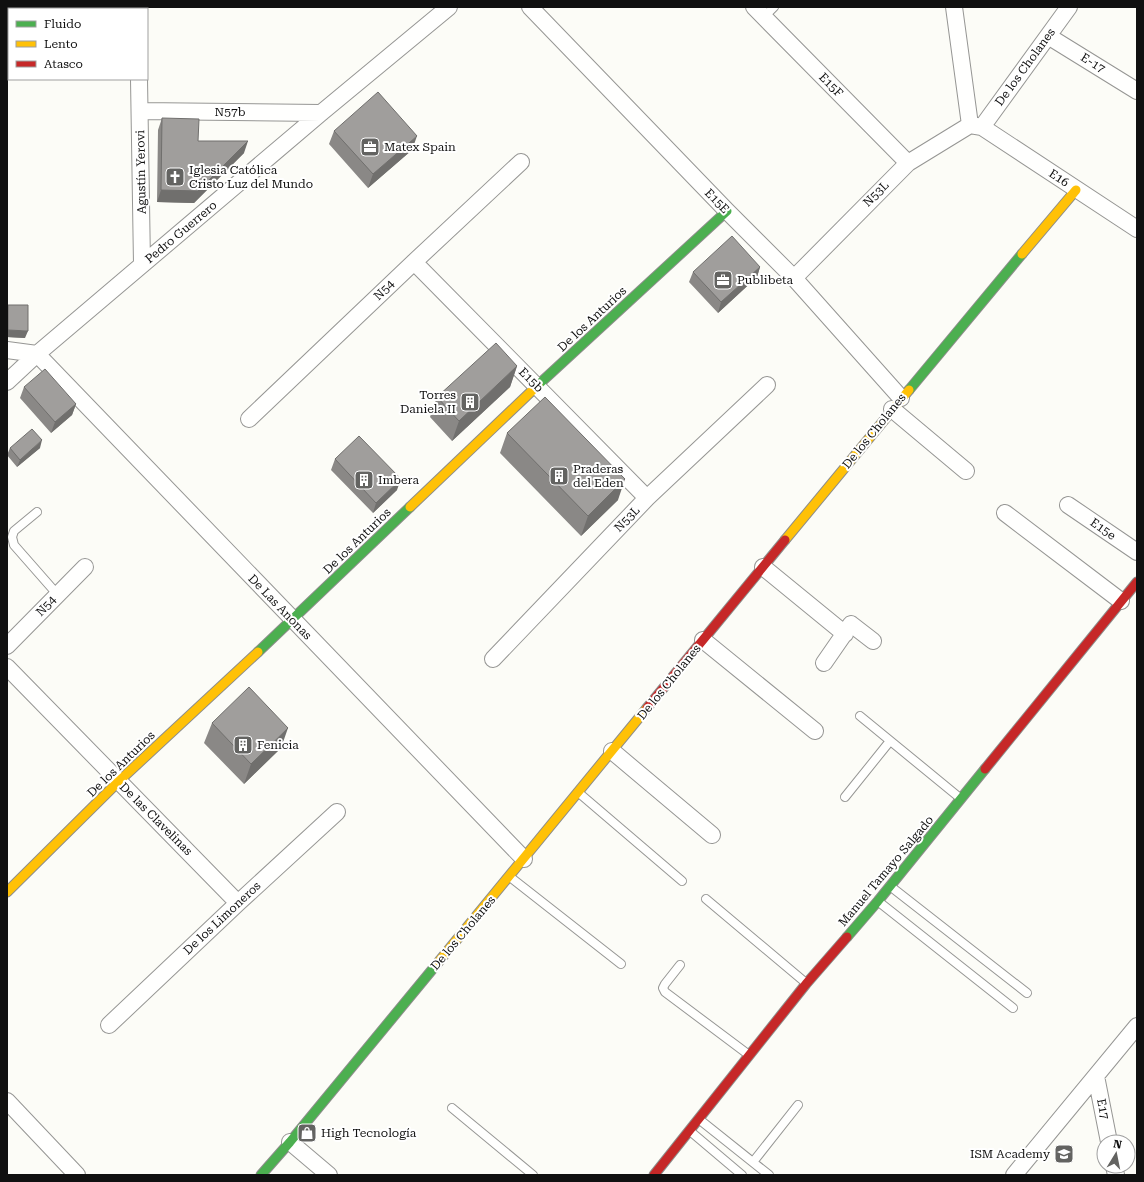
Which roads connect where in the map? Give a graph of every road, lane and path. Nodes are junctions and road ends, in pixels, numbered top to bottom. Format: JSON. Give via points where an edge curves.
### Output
{"nodes":[{"id":1,"x":449,"y":7,"type":"edge"},
{"id":2,"x":530,"y":7,"type":"edge"},
{"id":3,"x":954,"y":7,"type":"edge"},
{"id":4,"x":1069,"y":7,"type":"edge"},
{"id":5,"x":764,"y":10,"type":"edge"},
{"id":6,"x":1048,"y":36,"type":"junction"},
{"id":7,"x":139,"y":80,"type":"edge"},
{"id":8,"x":1137,"y":91,"type":"edge"},
{"id":9,"x":140,"y":111,"type":"junction"},
{"id":10,"x":321,"y":113,"type":"junction"},
{"id":11,"x":976,"y":126,"type":"junction"},
{"id":12,"x":521,"y":162,"type":"dead end"},
{"id":13,"x":908,"y":163,"type":"junction"},
{"id":14,"x":1076,"y":190,"type":"junction"},
{"id":15,"x":726,"y":211,"type":"junction"},
{"id":16,"x":1137,"y":229,"type":"edge"},
{"id":17,"x":414,"y":262,"type":"junction"},
{"id":18,"x":142,"y":264,"type":"junction"},
{"id":19,"x":794,"y":278,"type":"junction"},
{"id":20,"x":7,"y":350,"type":"edge"},
{"id":21,"x":37,"y":354,"type":"junction"},
{"id":22,"x":7,"y":382,"type":"edge"},
{"id":23,"x":767,"y":385,"type":"dead end"},
{"id":24,"x":537,"y":386,"type":"junction"},
{"id":25,"x":897,"y":404,"type":"junction"},
{"id":26,"x":248,"y":419,"type":"dead end"},
{"id":27,"x":966,"y":471,"type":"dead end"},
{"id":28,"x":647,"y":498,"type":"junction"},
{"id":29,"x":1068,"y":505,"type":"dead end"},
{"id":30,"x":37,"y":512,"type":"dead end"},
{"id":31,"x":1005,"y":512,"type":"dead end"},
{"id":32,"x":1137,"y":552,"type":"edge"},
{"id":33,"x":85,"y":567,"type":"dead end"},
{"id":34,"x":763,"y":567,"type":"junction"},
{"id":35,"x":1136,"y":584,"type":"edge"},
{"id":36,"x":58,"y":594,"type":"junction"},
{"id":37,"x":1121,"y":601,"type":"junction"},
{"id":38,"x":292,"y":620,"type":"junction"},
{"id":39,"x":845,"y":634,"type":"junction"},
{"id":40,"x":703,"y":640,"type":"junction"},
{"id":41,"x":873,"y":641,"type":"dead end"},
{"id":42,"x":7,"y":646,"type":"edge"},
{"id":43,"x":493,"y":659,"type":"dead end"},
{"id":44,"x":824,"y":663,"type":"dead end"},
{"id":45,"x":7,"y":667,"type":"edge"},
{"id":46,"x":860,"y":716,"type":"dead end"},
{"id":47,"x":815,"y":731,"type":"dead end"},
{"id":48,"x":890,"y":741,"type":"junction"},
{"id":49,"x":612,"y":751,"type":"junction"},
{"id":50,"x":118,"y":782,"type":"junction"},
{"id":51,"x":578,"y":792,"type":"junction"},
{"id":52,"x":845,"y":797,"type":"dead end"},
{"id":53,"x":960,"y":799,"type":"junction"},
{"id":54,"x":337,"y":812,"type":"dead end"},
{"id":55,"x":712,"y":835,"type":"dead end"},
{"id":56,"x":524,"y":859,"type":"junction"},
{"id":57,"x":510,"y":876,"type":"junction"},
{"id":58,"x":682,"y":881,"type":"dead end"},
{"id":59,"x":889,"y":886,"type":"junction"},
{"id":60,"x":7,"y":892,"type":"edge"},
{"id":61,"x":706,"y":900,"type":"dead end"},
{"id":62,"x":878,"y":900,"type":"junction"},
{"id":63,"x":238,"y":903,"type":"junction"},
{"id":64,"x":620,"y":964,"type":"dead end"},
{"id":65,"x":680,"y":965,"type":"dead end"},
{"id":66,"x":806,"y":984,"type":"junction"},
{"id":67,"x":1027,"y":993,"type":"dead end"},
{"id":68,"x":1013,"y":1008,"type":"dead end"},
{"id":69,"x":109,"y":1025,"type":"dead end"},
{"id":70,"x":1137,"y":1026,"type":"edge"},
{"id":71,"x":750,"y":1055,"type":"junction"},
{"id":72,"x":1096,"y":1076,"type":"junction"},
{"id":73,"x":7,"y":1101,"type":"edge"},
{"id":74,"x":798,"y":1105,"type":"dead end"},
{"id":75,"x":452,"y":1108,"type":"dead end"},
{"id":76,"x":699,"y":1119,"type":"junction"},
{"id":77,"x":690,"y":1131,"type":"junction"},
{"id":78,"x":1107,"y":1134,"type":"edge"},
{"id":79,"x":290,"y":1142,"type":"junction"},
{"id":80,"x":753,"y":1162,"type":"junction"},
{"id":81,"x":68,"y":1172,"type":"edge"},
{"id":82,"x":261,"y":1175,"type":"edge"},
{"id":83,"x":329,"y":1175,"type":"edge"},
{"id":84,"x":534,"y":1175,"type":"edge"},
{"id":85,"x":654,"y":1175,"type":"edge"},
{"id":86,"x":742,"y":1175,"type":"edge"},
{"id":87,"x":769,"y":1175,"type":"edge"},
{"id":88,"x":1014,"y":1175,"type":"edge"}],
"edges":[{"from":1,"to":10,"type":"street","name":"Pedro Guerrero"},
{"from":2,"to":15,"type":"street","name":"E15E"},
{"from":3,"to":11,"type":"street"},
{"from":4,"to":6,"type":"street","name":"De los Cholanes"},
{"from":5,"to":13,"type":"street","name":"E15F"},
{"from":6,"to":8,"type":"street","name":"E-17"},
{"from":6,"to":11,"type":"street","name":"De los Cholanes"},
{"from":7,"to":9,"type":"street","name":"Agustín Yerovi"},
{"from":9,"to":10,"type":"street","name":"N57b"},
{"from":9,"to":18,"type":"street","name":"Agustín Yerovi"},
{"from":10,"to":18,"type":"street","name":"Pedro Guerrero"},
{"from":11,"to":13,"type":"street","name":"N53L"},
{"from":11,"to":14,"type":"street","name":"E16"},
{"from":12,"to":17,"type":"street","name":"N54"},
{"from":13,"to":19,"type":"street","name":"N53L"},
{"from":14,"to":16,"type":"street","name":"E16"},
{"from":14,"to":25,"type":"street","name":"De los Cholanes"},
{"from":15,"to":19,"type":"street","name":"E15E"},
{"from":15,"to":24,"type":"street","name":"De los Anturios"},
{"from":17,"to":24,"type":"street","name":"E15b"},
{"from":17,"to":26,"type":"street","name":"N54"},
{"from":18,"to":21,"type":"street","name":"Pedro Guerrero"},
{"from":19,"to":25,"type":"street","name":"E15E"},
{"from":20,"to":21,"type":"street"},
{"from":21,"to":22,"type":"street","name":"Pedro Guerrero"},
{"from":21,"to":38,"type":"street","name":"De Las Anonas"},
{"from":23,"to":28,"type":"street","name":"N53L"},
{"from":24,"to":28,"type":"street","name":"E15b"},
{"from":24,"to":38,"type":"street","name":"De los Anturios"},
{"from":25,"to":27,"type":"street","name":"E15E"},
{"from":25,"to":34,"type":"street","name":"De los Cholanes"},
{"from":28,"to":43,"type":"street","name":"N53L"},
{"from":29,"to":32,"type":"street","name":"E15e"},
{"from":30,"to":36,"type":"lane","via":[[14,531],[12,538],[14,545]]},
{"from":31,"to":37,"type":"street"},
{"from":33,"to":36,"type":"street","name":"N54"},
{"from":34,"to":39,"type":"street"},
{"from":34,"to":40,"type":"street","name":"De los Cholanes"},
{"from":35,"to":37,"type":"street","name":"Manuel Tamayo Salgado"},
{"from":36,"to":42,"type":"street","name":"N54"},
{"from":37,"to":53,"type":"street","name":"Manuel Tamayo Salgado"},
{"from":38,"to":50,"type":"street","name":"De los Anturios"},
{"from":38,"to":56,"type":"street","name":"De Las Anonas"},
{"from":39,"to":41,"type":"street","via":[[851,624]]},
{"from":39,"to":44,"type":"street"},
{"from":40,"to":47,"type":"street"},
{"from":40,"to":49,"type":"street","name":"De los Cholanes"},
{"from":45,"to":50,"type":"street","name":"De las Clavelinas"},
{"from":46,"to":48,"type":"lane"},
{"from":48,"to":52,"type":"lane"},
{"from":48,"to":53,"type":"lane"},
{"from":49,"to":51,"type":"street","name":"De los Cholanes"},
{"from":49,"to":55,"type":"street"},
{"from":50,"to":60,"type":"street","name":"De los Anturios"},
{"from":50,"to":63,"type":"street","name":"De las Clavelinas"},
{"from":51,"to":56,"type":"street","name":"De los Cholanes"},
{"from":51,"to":58,"type":"lane"},
{"from":53,"to":59,"type":"street","name":"Manuel Tamayo Salgado"},
{"from":54,"to":63,"type":"street","name":"De los Limoneros"},
{"from":56,"to":57,"type":"street","name":"De los Cholanes"},
{"from":57,"to":64,"type":"lane"},
{"from":57,"to":79,"type":"street","name":"De los Cholanes"},
{"from":59,"to":62,"type":"street","name":"Manuel Tamayo Salgado"},
{"from":59,"to":67,"type":"lane"},
{"from":61,"to":66,"type":"lane"},
{"from":62,"to":66,"type":"street","name":"Manuel Tamayo Salgado"},
{"from":62,"to":68,"type":"lane"},
{"from":63,"to":69,"type":"street","name":"De los Limoneros"},
{"from":65,"to":71,"type":"lane","via":[[665,984],[665,992]]},
{"from":66,"to":71,"type":"street","name":"Manuel Tamayo Salgado"},
{"from":70,"to":72,"type":"street"},
{"from":71,"to":76,"type":"street","name":"Manuel Tamayo Salgado"},
{"from":72,"to":78,"type":"street","name":"E17"},
{"from":72,"to":88,"type":"street"},
{"from":73,"to":81,"type":"street"},
{"from":74,"to":80,"type":"lane"},
{"from":75,"to":84,"type":"lane"},
{"from":76,"to":77,"type":"street","name":"Manuel Tamayo Salgado"},
{"from":76,"to":80,"type":"lane"},
{"from":77,"to":85,"type":"street","name":"Manuel Tamayo Salgado"},
{"from":77,"to":86,"type":"lane"},
{"from":79,"to":82,"type":"street","name":"De los Cholanes"},
{"from":79,"to":83,"type":"street"},
{"from":80,"to":87,"type":"lane"}]}
